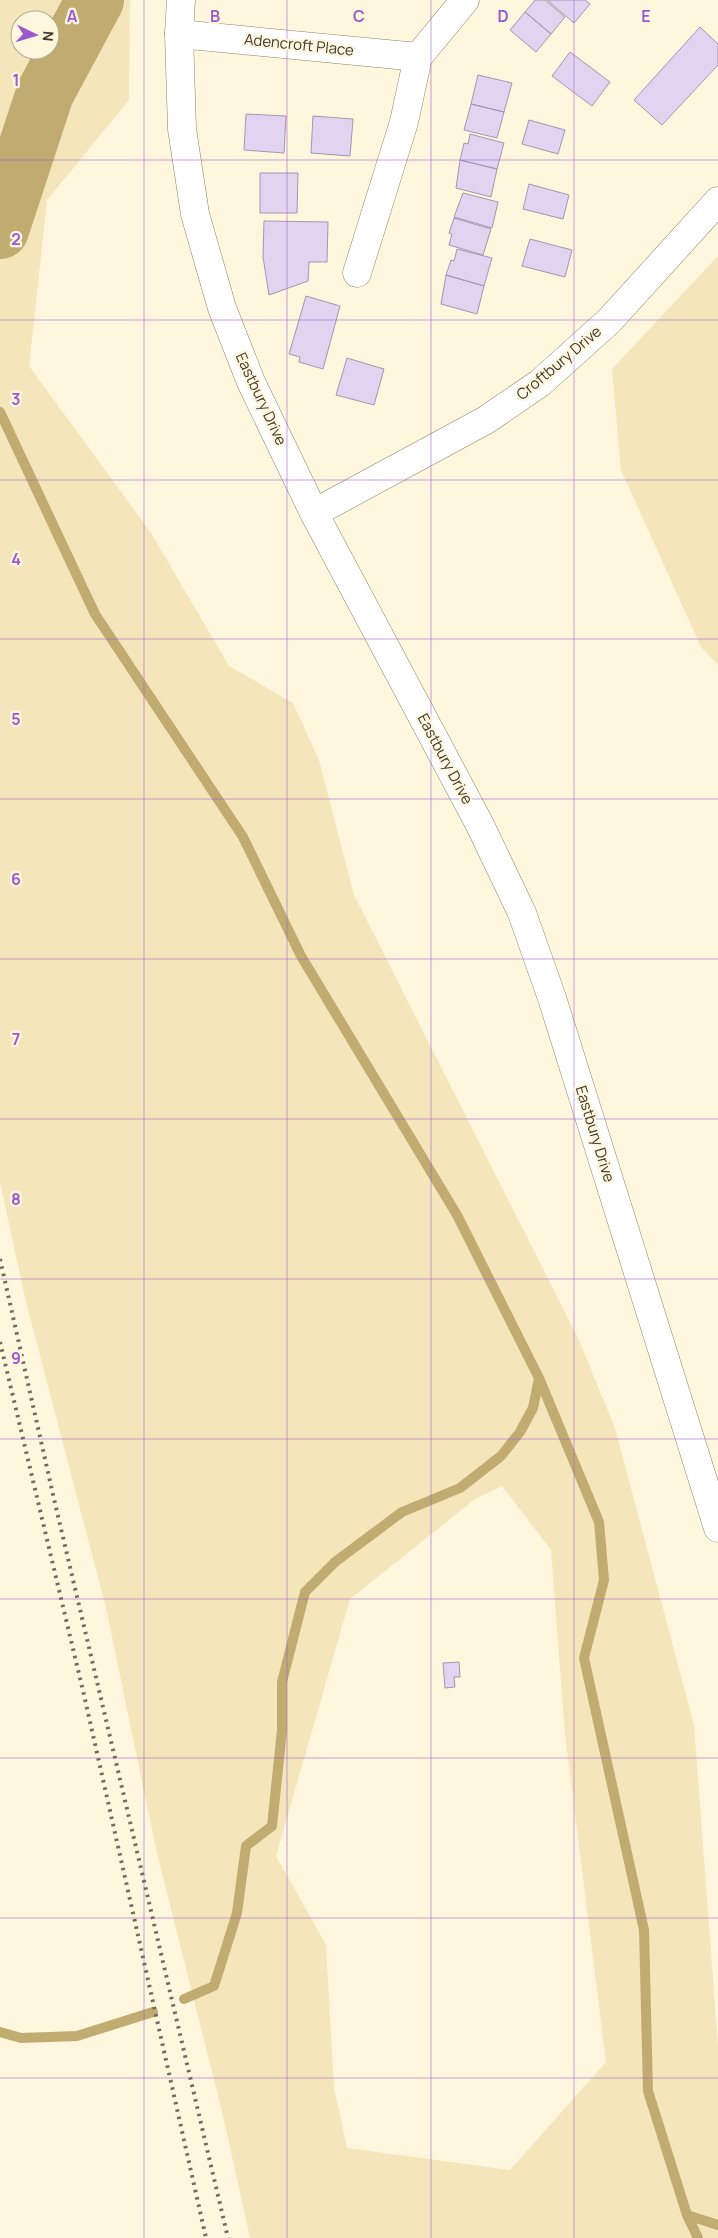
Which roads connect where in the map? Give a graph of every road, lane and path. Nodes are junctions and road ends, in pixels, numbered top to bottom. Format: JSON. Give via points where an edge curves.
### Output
{"nodes":[{"id":1,"x":182,"y":0,"type":"edge"},
{"id":2,"x":465,"y":0,"type":"edge"},
{"id":3,"x":179,"y":34,"type":"junction"},
{"id":4,"x":418,"y":57,"type":"junction"},
{"id":5,"x":718,"y":201,"type":"edge"},
{"id":6,"x":357,"y":273,"type":"dead end"},
{"id":7,"x":314,"y":513,"type":"junction"},
{"id":8,"x":718,"y":1528,"type":"edge"}],
"edges":[{"from":1,"to":3,"type":"street","name":"Eastbury Drive"},
{"from":2,"to":4,"type":"street"},
{"from":3,"to":4,"type":"street","name":"Adencroft Place"},
{"from":3,"to":7,"type":"street","name":"Eastbury Drive","via":[[182,129],[198,223],[222,308],[251,382]]},
{"from":4,"to":6,"type":"street","via":[[404,122]]},
{"from":5,"to":7,"type":"street","name":"Croftbury Drive","via":[[609,321],[540,383],[486,420]]},
{"from":7,"to":8,"type":"street","name":"Eastbury Drive","via":[[480,825],[522,913],[552,998]]}]}
